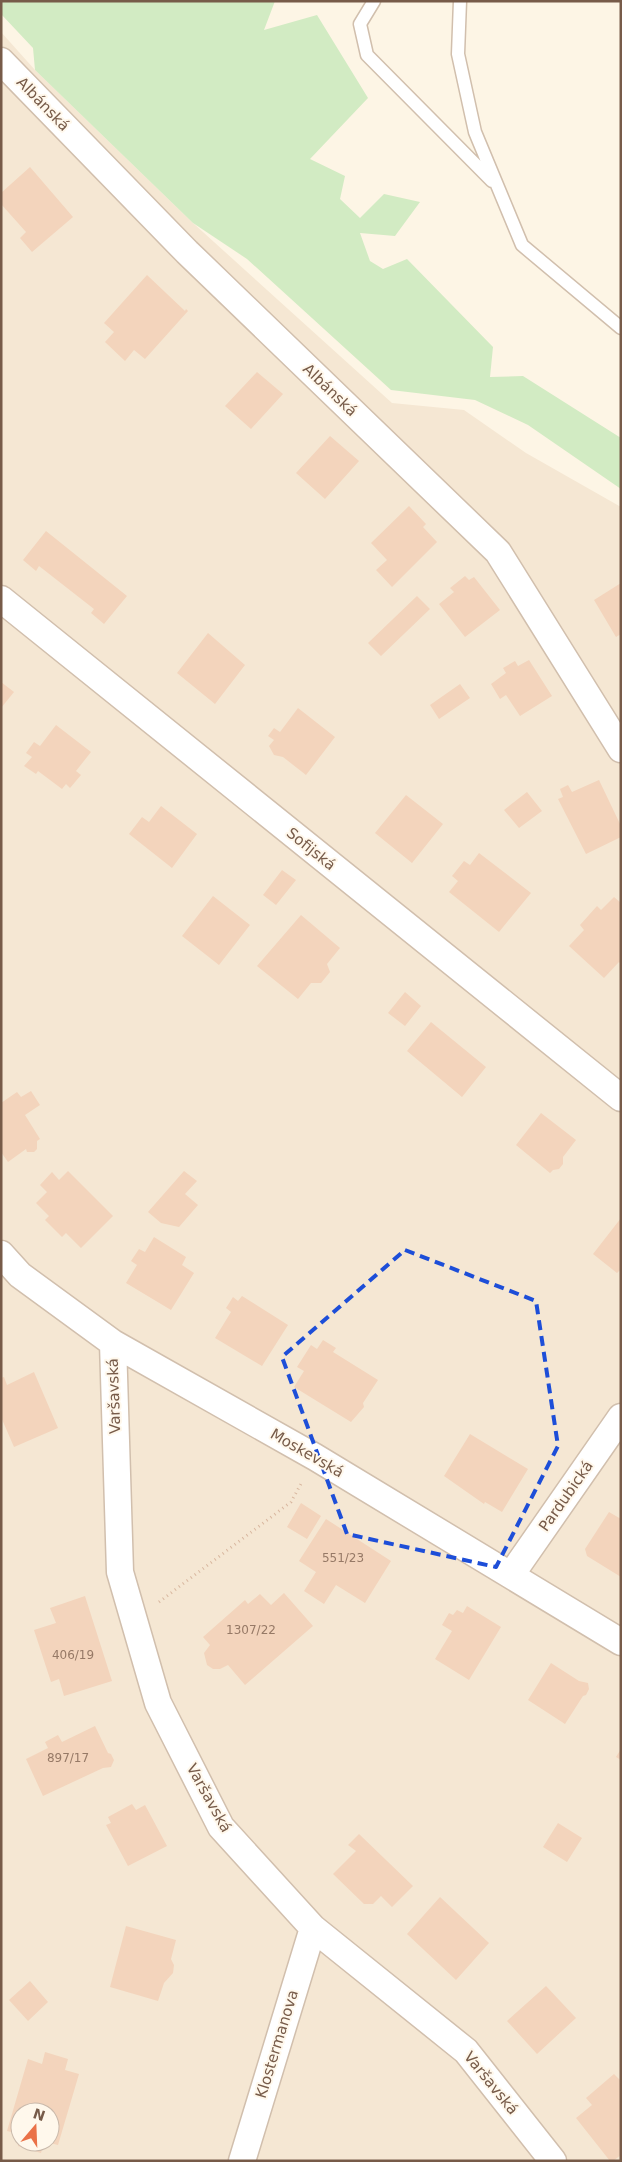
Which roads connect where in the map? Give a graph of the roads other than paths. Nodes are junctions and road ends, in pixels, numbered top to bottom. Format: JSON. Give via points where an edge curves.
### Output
{"nodes":[{"id":1,"x":374,"y":1,"type":"edge"},
{"id":2,"x":460,"y":1,"type":"edge"},
{"id":3,"x":1,"y":61,"type":"edge"},
{"id":4,"x":497,"y":186,"type":"junction"},
{"id":5,"x":621,"y":328,"type":"edge"},
{"id":6,"x":1,"y":599,"type":"edge"},
{"id":7,"x":621,"y":749,"type":"edge"},
{"id":8,"x":621,"y":1098,"type":"edge"},
{"id":9,"x":1,"y":1254,"type":"edge"},
{"id":10,"x":113,"y":1342,"type":"junction"},
{"id":11,"x":621,"y":1417,"type":"edge"},
{"id":12,"x":511,"y":1574,"type":"junction"},
{"id":13,"x":621,"y":1642,"type":"edge"},
{"id":14,"x":313,"y":1928,"type":"junction"},
{"id":15,"x":242,"y":2161,"type":"edge"},
{"id":16,"x":553,"y":2161,"type":"edge"}],
"edges":[{"from":1,"to":4,"type":"lane","via":[[360,24],[367,55]]},
{"from":2,"to":4,"type":"lane","via":[[458,54],[475,132]]},
{"from":3,"to":7,"type":"street","name":"Albánská","via":[[187,252],[498,552]]},
{"from":4,"to":5,"type":"lane","via":[[522,245]]},
{"from":6,"to":8,"type":"street","name":"Sofijská"},
{"from":9,"to":10,"type":"street","name":"Moskevská","via":[[20,1275]]},
{"from":10,"to":12,"type":"street","name":"Moskevská"},
{"from":10,"to":14,"type":"street","name":"Varšavská","via":[[120,1572],[158,1703],[221,1828]]},
{"from":11,"to":12,"type":"street","name":"Pardubická"},
{"from":12,"to":13,"type":"street","name":"Moskevská"},
{"from":14,"to":15,"type":"street","name":"Klostermanova"},
{"from":14,"to":16,"type":"street","name":"Varšavská","via":[[466,2051]]}]}
